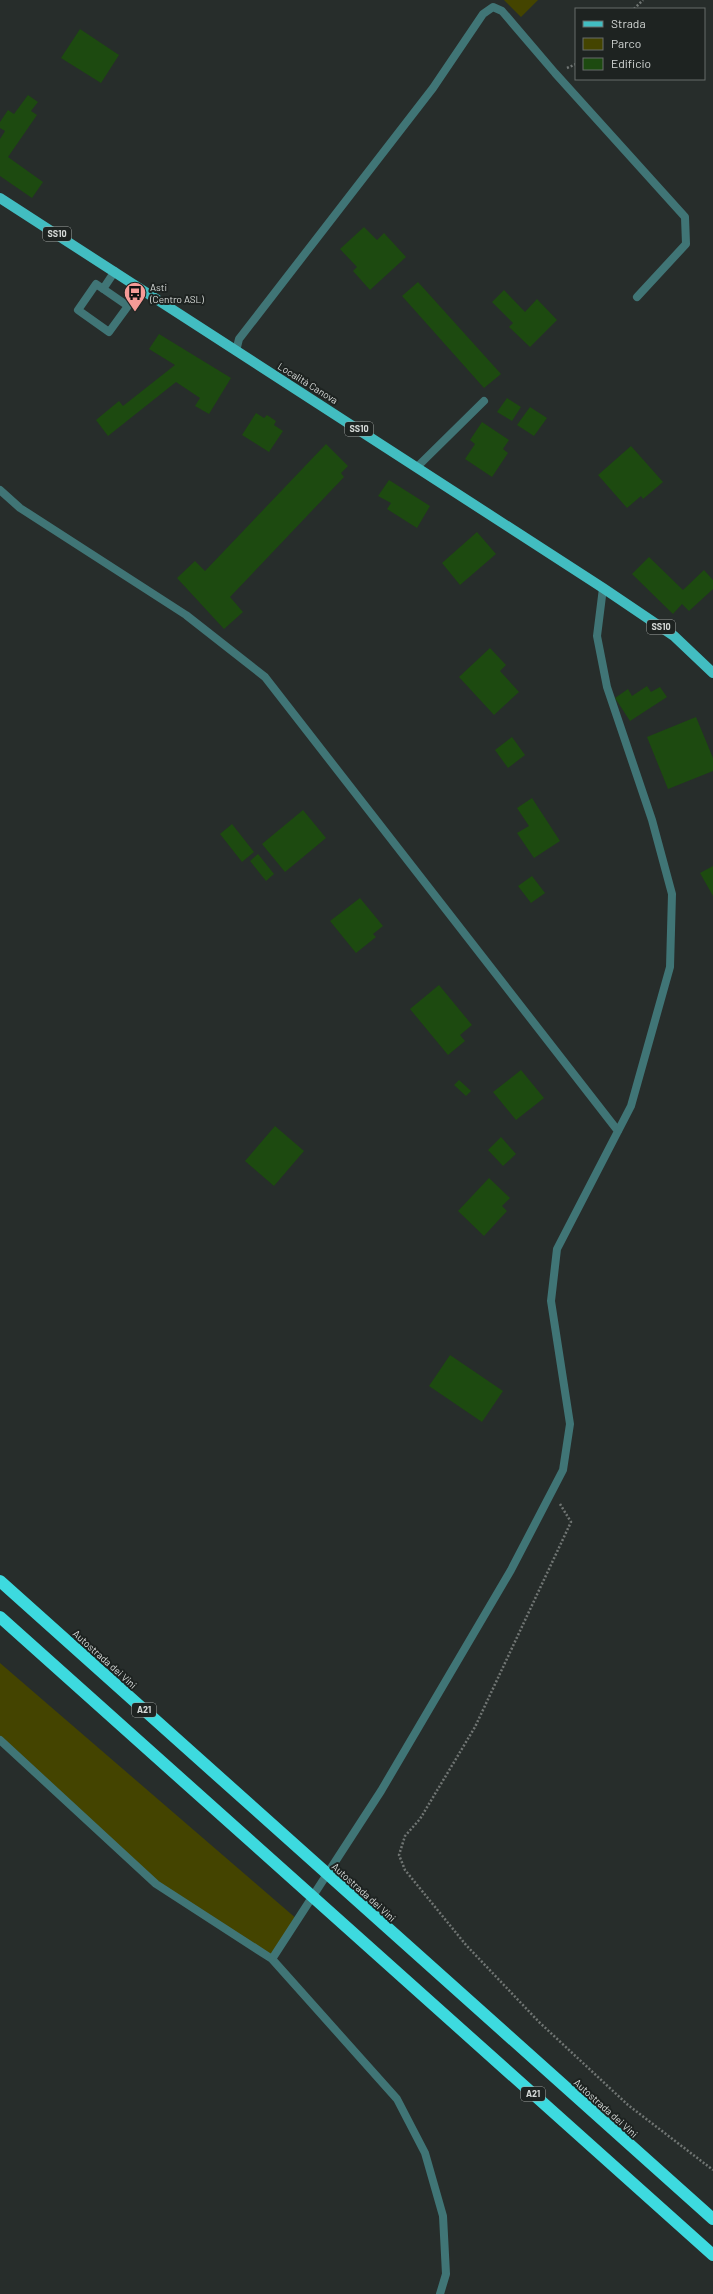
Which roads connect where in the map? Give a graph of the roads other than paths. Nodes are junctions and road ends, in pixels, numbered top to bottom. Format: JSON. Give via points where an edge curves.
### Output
{"nodes":[{"id":1,"x":0,"y":198,"type":"edge"},
{"id":2,"x":115,"y":270,"type":"junction"},
{"id":3,"x":103,"y":289,"type":"junction"},
{"id":4,"x":638,"y":297,"type":"dead end"},
{"id":5,"x":236,"y":351,"type":"junction"},
{"id":6,"x":484,"y":401,"type":"dead end"},
{"id":7,"x":417,"y":467,"type":"junction"},
{"id":8,"x":0,"y":490,"type":"edge"},
{"id":9,"x":603,"y":588,"type":"junction"},
{"id":10,"x":713,"y":673,"type":"edge"},
{"id":11,"x":618,"y":1131,"type":"junction"},
{"id":12,"x":0,"y":1581,"type":"edge"},
{"id":13,"x":0,"y":1617,"type":"edge"},
{"id":14,"x":0,"y":1740,"type":"edge"},
{"id":15,"x":272,"y":1959,"type":"junction"},
{"id":16,"x":713,"y":2219,"type":"edge"},
{"id":17,"x":713,"y":2255,"type":"edge"},
{"id":18,"x":440,"y":2294,"type":"edge"}],
"edges":[{"from":1,"to":2,"type":"main road","name":"Località Canova","number":"SS10"},
{"from":2,"to":3,"type":"street"},
{"from":2,"to":5,"type":"main road","name":"Località Canova","number":"SS10"},
{"from":3,"to":3,"type":"street","via":[[96,284],[78,310],[109,332],[128,306]]},
{"from":4,"to":5,"type":"street","via":[[686,244],[685,217],[555,73],[502,10],[493,8],[483,14],[433,88],[239,339]]},
{"from":5,"to":7,"type":"main road","name":"Località Canova","number":"SS10"},
{"from":6,"to":7,"type":"street"},
{"from":7,"to":9,"type":"main road","name":"Località Canova","number":"SS10"},
{"from":8,"to":11,"type":"street","via":[[20,508],[186,615],[265,677]]},
{"from":9,"to":10,"type":"main road","number":"SS10","via":[[674,636]]},
{"from":9,"to":11,"type":"street","via":[[597,636],[607,687],[652,820],[672,894],[670,967],[631,1106]]},
{"from":11,"to":15,"type":"street","via":[[557,1249],[551,1301],[570,1424],[563,1470],[511,1570],[381,1791]]},
{"from":12,"to":16,"type":"highway","name":"Autostrada dei Vini","number":"A21"},
{"from":13,"to":17,"type":"highway","number":"A21"},
{"from":14,"to":15,"type":"street","via":[[156,1884]]},
{"from":15,"to":18,"type":"street","via":[[397,2099],[425,2153],[443,2216],[446,2274]]}]}
